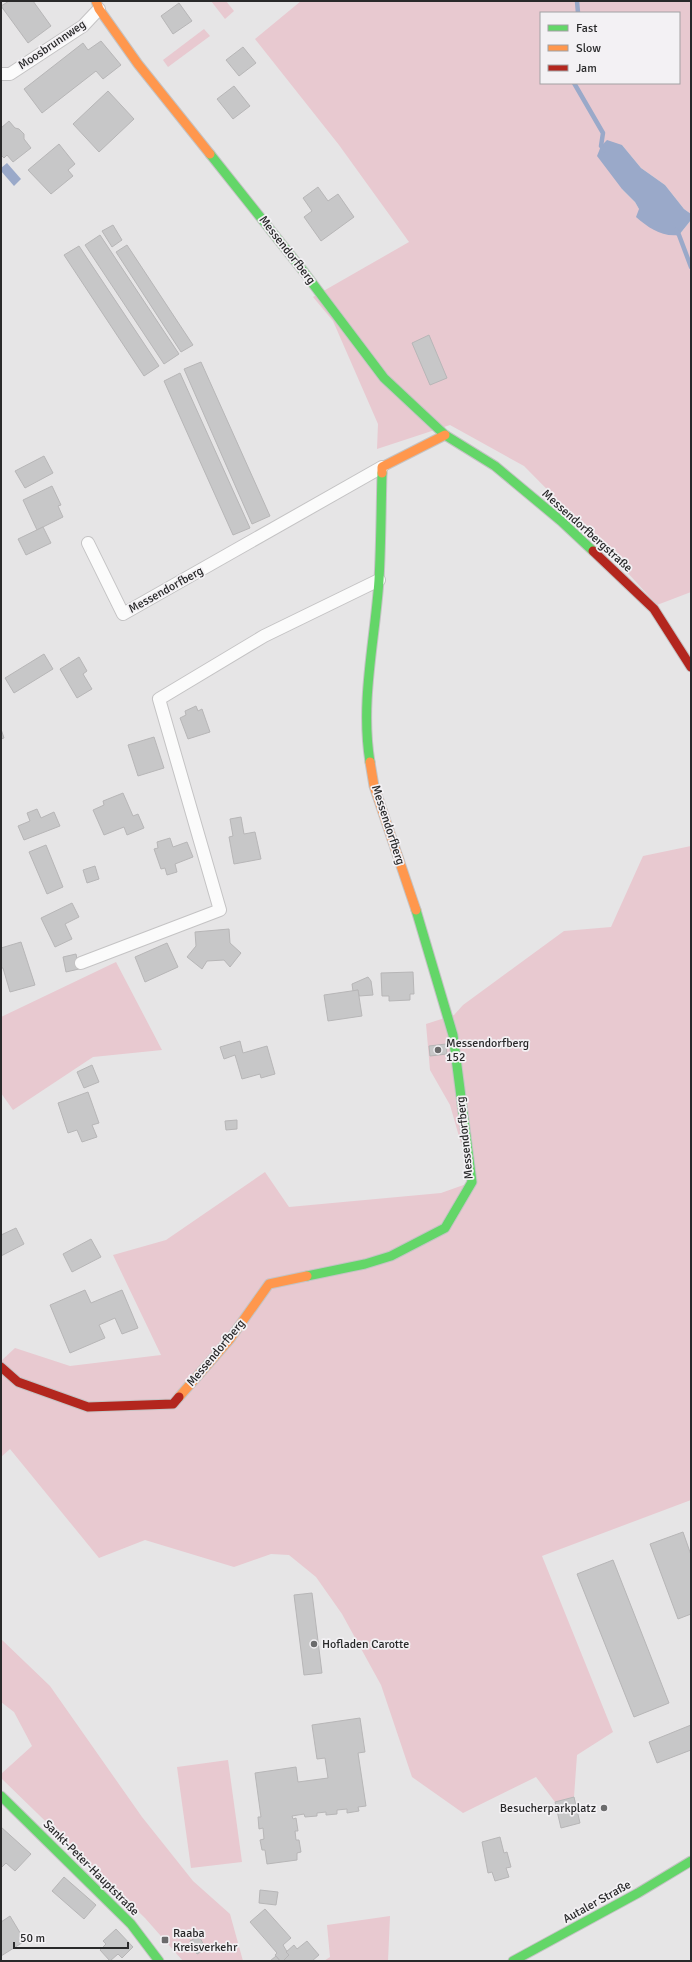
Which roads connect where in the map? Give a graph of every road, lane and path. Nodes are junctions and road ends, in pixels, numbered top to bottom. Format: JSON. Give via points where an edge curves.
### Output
{"nodes":[{"id":1,"x":97,"y":5,"type":"edge"},
{"id":2,"x":1,"y":74,"type":"edge"},
{"id":3,"x":445,"y":435,"type":"junction"},
{"id":4,"x":382,"y":467,"type":"junction"},
{"id":5,"x":88,"y":543,"type":"dead end"},
{"id":6,"x":379,"y":580,"type":"junction"},
{"id":7,"x":691,"y":667,"type":"edge"},
{"id":8,"x":81,"y":963,"type":"dead end"},
{"id":9,"x":1,"y":1367,"type":"edge"},
{"id":10,"x":1,"y":1796,"type":"edge"},
{"id":11,"x":691,"y":1861,"type":"edge"},
{"id":12,"x":159,"y":1961,"type":"edge"},
{"id":13,"x":513,"y":1961,"type":"edge"}],
"edges":[{"from":1,"to":2,"type":"street","name":"Moosbrunnweg","via":[[83,26],[10,74]]},
{"from":1,"to":3,"type":"street","name":"Messendorfberg","via":[[138,64],[304,272],[384,378]]},
{"from":3,"to":4,"type":"street","name":"Messendorfberg"},
{"from":3,"to":7,"type":"street","name":"Messendorfbergstraße","via":[[495,466],[561,521],[654,609]]},
{"from":4,"to":5,"type":"street","name":"Messendorfberg","via":[[123,614]]},
{"from":4,"to":6,"type":"street","name":"Messendorfberg"},
{"from":6,"to":8,"type":"street","via":[[264,636],[159,699],[220,910]]},
{"from":6,"to":9,"type":"street","name":"Messendorfberg","via":[[367,692],[366,738],[374,786],[410,891],[453,1035],[472,1182],[445,1228],[391,1256],[269,1284],[230,1339],[173,1404],[88,1407],[18,1382]]},
{"from":10,"to":12,"type":"street","name":"Sankt-Peter-Hauptstraße","via":[[131,1924]]},
{"from":11,"to":13,"type":"street","name":"Autaler Straße"}]}
